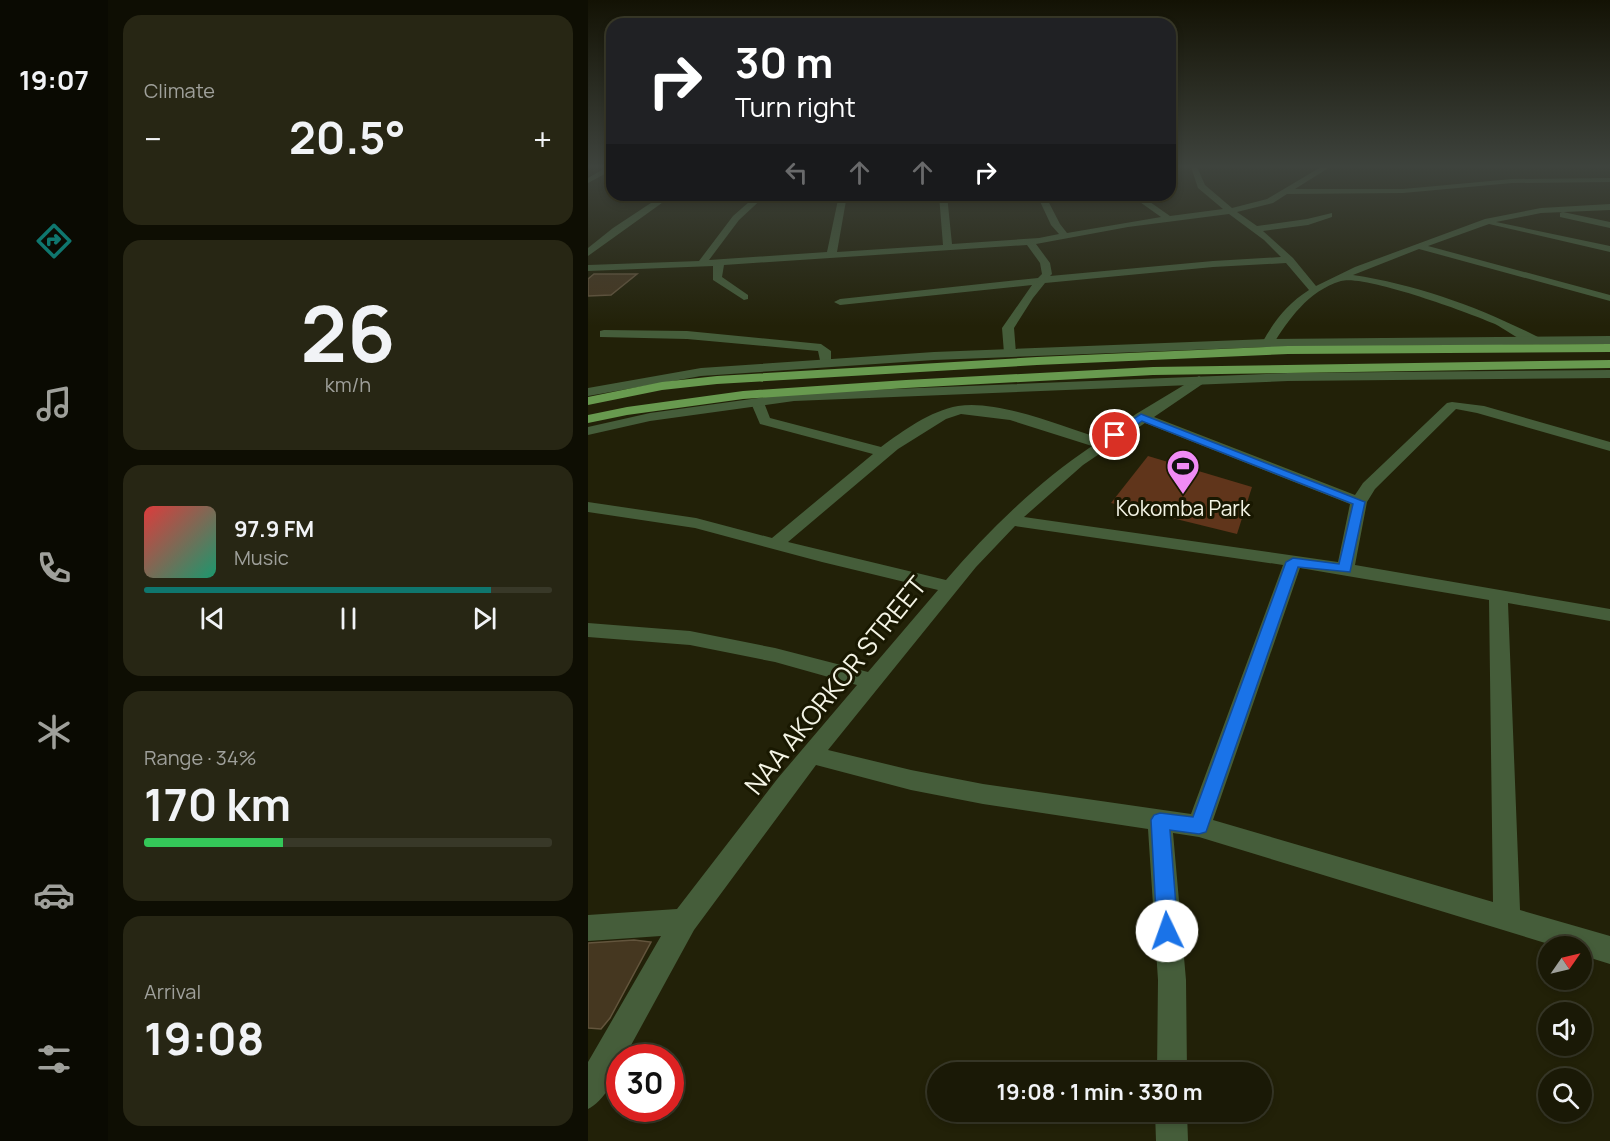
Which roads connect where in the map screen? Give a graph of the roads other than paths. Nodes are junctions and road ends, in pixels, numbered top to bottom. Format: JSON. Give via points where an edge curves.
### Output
{"nodes":[{"id":1,"x":631,"y":220,"type":"edge"},
{"id":2,"x":734,"y":220,"type":"edge"},
{"id":3,"x":837,"y":220,"type":"edge"},
{"id":4,"x":945,"y":220,"type":"edge"},
{"id":5,"x":1054,"y":220,"type":"edge"},
{"id":6,"x":1161,"y":220,"type":"edge"},
{"id":7,"x":1243,"y":220,"type":"edge"},
{"id":8,"x":1313,"y":220,"type":"edge"},
{"id":9,"x":1494,"y":220,"type":"edge"},
{"id":10,"x":1588,"y":220,"type":"edge"},
{"id":11,"x":1485,"y":222,"type":"junction"},
{"id":12,"x":1610,"y":225,"type":"edge"},
{"id":13,"x":1256,"y":229,"type":"junction"},
{"id":14,"x":1065,"y":236,"type":"junction"},
{"id":15,"x":1030,"y":242,"type":"junction"},
{"id":16,"x":1418,"y":246,"type":"junction"},
{"id":17,"x":948,"y":248,"type":"junction"},
{"id":18,"x":1610,"y":249,"type":"edge"},
{"id":19,"x":588,"y":253,"type":"edge"},
{"id":20,"x":832,"y":255,"type":"junction"},
{"id":21,"x":1289,"y":260,"type":"junction"},
{"id":22,"x":719,"y":261,"type":"junction"},
{"id":23,"x":702,"y":263,"type":"junction"},
{"id":24,"x":588,"y":268,"type":"edge"},
{"id":25,"x":1341,"y":276,"type":"junction"},
{"id":26,"x":1041,"y":282,"type":"junction"},
{"id":27,"x":1315,"y":291,"type":"junction"},
{"id":28,"x":744,"y":297,"type":"dead end"},
{"id":29,"x":1610,"y":298,"type":"edge"},
{"id":30,"x":840,"y":302,"type":"dead end"},
{"id":31,"x":604,"y":334,"type":"dead end"},
{"id":32,"x":1610,"y":340,"type":"edge"},
{"id":33,"x":1536,"y":341,"type":"junction"},
{"id":34,"x":1268,"y":343,"type":"junction"},
{"id":35,"x":1456,"y":345,"type":"junction"},
{"id":36,"x":1574,"y":348,"type":"junction"},
{"id":37,"x":1610,"y":348,"type":"edge"},
{"id":38,"x":1010,"y":353,"type":"junction"},
{"id":39,"x":825,"y":362,"type":"junction"},
{"id":40,"x":1591,"y":364,"type":"junction"},
{"id":41,"x":1610,"y":364,"type":"edge"},
{"id":42,"x":1367,"y":368,"type":"junction"},
{"id":43,"x":841,"y":371,"type":"junction"},
{"id":44,"x":1610,"y":374,"type":"edge"},
{"id":45,"x":1335,"y":376,"type":"junction"},
{"id":46,"x":1199,"y":380,"type":"junction"},
{"id":47,"x":1000,"y":381,"type":"junction"},
{"id":48,"x":1036,"y":387,"type":"junction"},
{"id":49,"x":834,"y":388,"type":"junction"},
{"id":50,"x":958,"y":390,"type":"junction"},
{"id":51,"x":588,"y":392,"type":"edge"},
{"id":52,"x":588,"y":401,"type":"edge"},
{"id":53,"x":758,"y":403,"type":"junction"},
{"id":54,"x":961,"y":410,"type":"junction"},
{"id":55,"x":1141,"y":417,"type":"junction"},
{"id":56,"x":588,"y":419,"type":"edge"},
{"id":57,"x":588,"y":431,"type":"edge"},
{"id":58,"x":1102,"y":444,"type":"junction"},
{"id":59,"x":1610,"y":447,"type":"edge"},
{"id":60,"x":886,"y":453,"type":"junction"},
{"id":61,"x":1359,"y":502,"type":"junction"},
{"id":62,"x":588,"y":507,"type":"edge"},
{"id":63,"x":1011,"y":520,"type":"junction"},
{"id":64,"x":776,"y":544,"type":"junction"},
{"id":65,"x":1293,"y":562,"type":"junction"},
{"id":66,"x":1345,"y":569,"type":"junction"},
{"id":67,"x":951,"y":587,"type":"junction"},
{"id":68,"x":1498,"y":595,"type":"junction"},
{"id":69,"x":1610,"y":615,"type":"edge"},
{"id":70,"x":588,"y":630,"type":"edge"},
{"id":71,"x":872,"y":681,"type":"junction"},
{"id":72,"x":810,"y":755,"type":"junction"},
{"id":73,"x":1160,"y":820,"type":"junction"},
{"id":74,"x":1199,"y":826,"type":"junction"},
{"id":75,"x":1507,"y":920,"type":"junction"},
{"id":76,"x":684,"y":921,"type":"junction"},
{"id":77,"x":588,"y":928,"type":"edge"},
{"id":78,"x":1610,"y":950,"type":"edge"},
{"id":79,"x":1172,"y":1062,"type":"edge"},
{"id":80,"x":588,"y":1093,"type":"edge"},
{"id":81,"x":1171,"y":1122,"type":"edge"},
{"id":82,"x":1172,"y":1141,"type":"edge"}],
"edges":[{"from":1,"to":19,"type":"street"},
{"from":2,"to":23,"type":"street"},
{"from":3,"to":20,"type":"street"},
{"from":4,"to":17,"type":"street"},
{"from":5,"to":14,"type":"street"},
{"from":6,"to":14,"type":"street"},
{"from":7,"to":13,"type":"street"},
{"from":8,"to":13,"type":"street"},
{"from":9,"to":11,"type":"street"},
{"from":10,"to":12,"type":"street"},
{"from":11,"to":16,"type":"street"},
{"from":11,"to":18,"type":"street"},
{"from":13,"to":21,"type":"street"},
{"from":14,"to":15,"type":"street"},
{"from":15,"to":17,"type":"street"},
{"from":15,"to":26,"type":"street","via":[[1045,263],[1047,274]]},
{"from":16,"to":25,"type":"street"},
{"from":16,"to":29,"type":"street"},
{"from":17,"to":20,"type":"street"},
{"from":20,"to":22,"type":"street"},
{"from":21,"to":26,"type":"street"},
{"from":21,"to":27,"type":"street"},
{"from":22,"to":23,"type":"street"},
{"from":22,"to":28,"type":"street","via":[[717,278]]},
{"from":23,"to":24,"type":"street"},
{"from":25,"to":27,"type":"street"},
{"from":25,"to":33,"type":"street","via":[[1373,280],[1433,298],[1497,321]]},
{"from":26,"to":30,"type":"street"},
{"from":26,"to":38,"type":"street","via":[[1008,328]]},
{"from":27,"to":34,"type":"street","via":[[1279,322]]},
{"from":31,"to":39,"type":"street","via":[[687,335],[821,348],[825,351]]},
{"from":32,"to":33,"type":"street"},
{"from":33,"to":35,"type":"street"},
{"from":34,"to":35,"type":"street"},
{"from":34,"to":38,"type":"street"},
{"from":35,"to":36,"type":"main road"},
{"from":35,"to":43,"type":"main road"},
{"from":36,"to":37,"type":"main road"},
{"from":36,"to":40,"type":"main road","via":[[1586,355]]},
{"from":38,"to":39,"type":"street"},
{"from":39,"to":51,"type":"street","via":[[702,372]]},
{"from":40,"to":41,"type":"main road"},
{"from":40,"to":42,"type":"main road"},
{"from":42,"to":45,"type":"main road"},
{"from":42,"to":47,"type":"main road","via":[[1153,371]]},
{"from":43,"to":49,"type":"main road","via":[[833,379]]},
{"from":43,"to":52,"type":"main road","via":[[662,386]]},
{"from":44,"to":45,"type":"street"},
{"from":45,"to":46,"type":"street"},
{"from":46,"to":48,"type":"street"},
{"from":46,"to":55,"type":"street","name":"NAA AKORKOR STREET"},
{"from":47,"to":48,"type":"main road"},
{"from":47,"to":49,"type":"main road"},
{"from":48,"to":50,"type":"street"},
{"from":49,"to":56,"type":"main road","via":[[696,400]]},
{"from":50,"to":53,"type":"street"},
{"from":50,"to":54,"type":"street"},
{"from":53,"to":57,"type":"street","via":[[651,417]]},
{"from":53,"to":60,"type":"street","via":[[765,420]]},
{"from":54,"to":58,"type":"street","via":[[1026,420]]},
{"from":54,"to":60,"type":"street","via":[[922,426]]},
{"from":55,"to":58,"type":"street","name":"NAA AKORKOR STREET"},
{"from":55,"to":61,"type":"street"},
{"from":58,"to":63,"type":"street","name":"NAA AKORKOR STREET"},
{"from":59,"to":61,"type":"street","via":[[1479,409],[1452,406],[1369,486]]},
{"from":60,"to":64,"type":"street"},
{"from":61,"to":66,"type":"street"},
{"from":62,"to":64,"type":"street","via":[[696,523]]},
{"from":63,"to":65,"type":"street"},
{"from":63,"to":67,"type":"street","name":"NAA AKORKOR STREET"},
{"from":64,"to":67,"type":"street"},
{"from":65,"to":66,"type":"street"},
{"from":65,"to":74,"type":"street"},
{"from":66,"to":68,"type":"street"},
{"from":67,"to":71,"type":"street","name":"NAA AKORKOR STREET"},
{"from":68,"to":69,"type":"street"},
{"from":68,"to":75,"type":"street"},
{"from":70,"to":71,"type":"street","via":[[690,638]]},
{"from":71,"to":72,"type":"street","name":"NAA AKORKOR STREET"},
{"from":72,"to":73,"type":"street","via":[[982,794]]},
{"from":72,"to":76,"type":"street","name":"NAA AKORKOR STREET"},
{"from":73,"to":74,"type":"street"},
{"from":73,"to":79,"type":"street","via":[[1172,980]]},
{"from":74,"to":75,"type":"street"},
{"from":75,"to":78,"type":"street"},
{"from":76,"to":77,"type":"street"},
{"from":76,"to":80,"type":"street","name":"NAA AKORKOR STREET"},
{"from":81,"to":82,"type":"street"}]}
